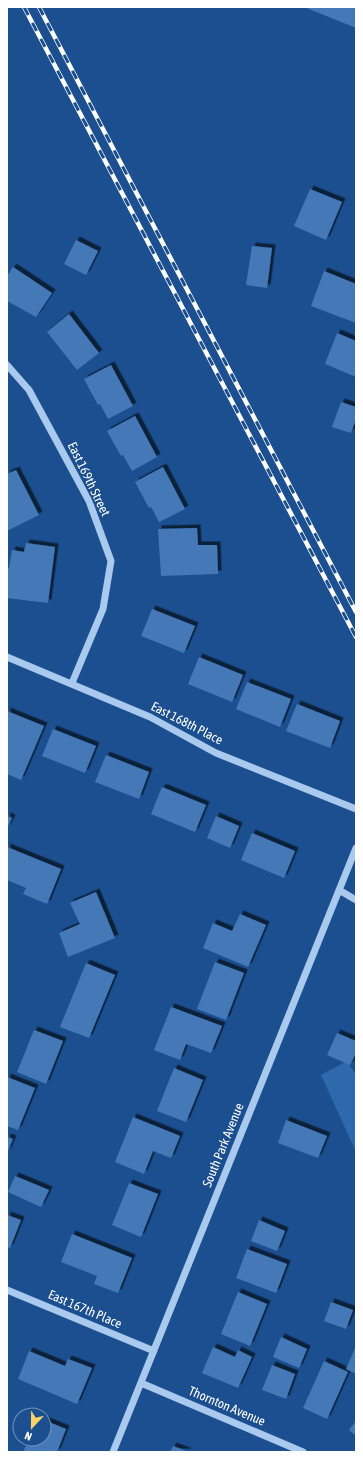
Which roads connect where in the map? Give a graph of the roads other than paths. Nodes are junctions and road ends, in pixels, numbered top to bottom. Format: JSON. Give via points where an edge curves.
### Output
{"nodes":[{"id":1,"x":7,"y":365,"type":"edge"},
{"id":2,"x":7,"y":657,"type":"edge"},
{"id":3,"x":72,"y":683,"type":"junction"},
{"id":4,"x":356,"y":809,"type":"edge"},
{"id":5,"x":356,"y":848,"type":"edge"},
{"id":6,"x":339,"y":890,"type":"junction"},
{"id":7,"x":356,"y":900,"type":"edge"},
{"id":8,"x":7,"y":1290,"type":"edge"},
{"id":9,"x":154,"y":1351,"type":"junction"},
{"id":10,"x":141,"y":1383,"type":"junction"},
{"id":11,"x":113,"y":1452,"type":"edge"},
{"id":12,"x":303,"y":1452,"type":"edge"}],
"edges":[{"from":1,"to":3,"type":"street","name":"East 169th Street","via":[[29,390],[89,501],[111,561],[103,609]]},
{"from":2,"to":3,"type":"street","name":"East 168th Place"},
{"from":3,"to":4,"type":"street","name":"East 168th Place","via":[[150,717],[216,753]]},
{"from":5,"to":6,"type":"street","name":"South Park Avenue"},
{"from":6,"to":7,"type":"street"},
{"from":6,"to":9,"type":"street","name":"South Park Avenue"},
{"from":8,"to":9,"type":"street","name":"East 167th Place"},
{"from":9,"to":10,"type":"street","name":"South Park Avenue"},
{"from":10,"to":11,"type":"street","name":"South Park Avenue"},
{"from":10,"to":12,"type":"street","name":"Thornton Avenue"}]}
